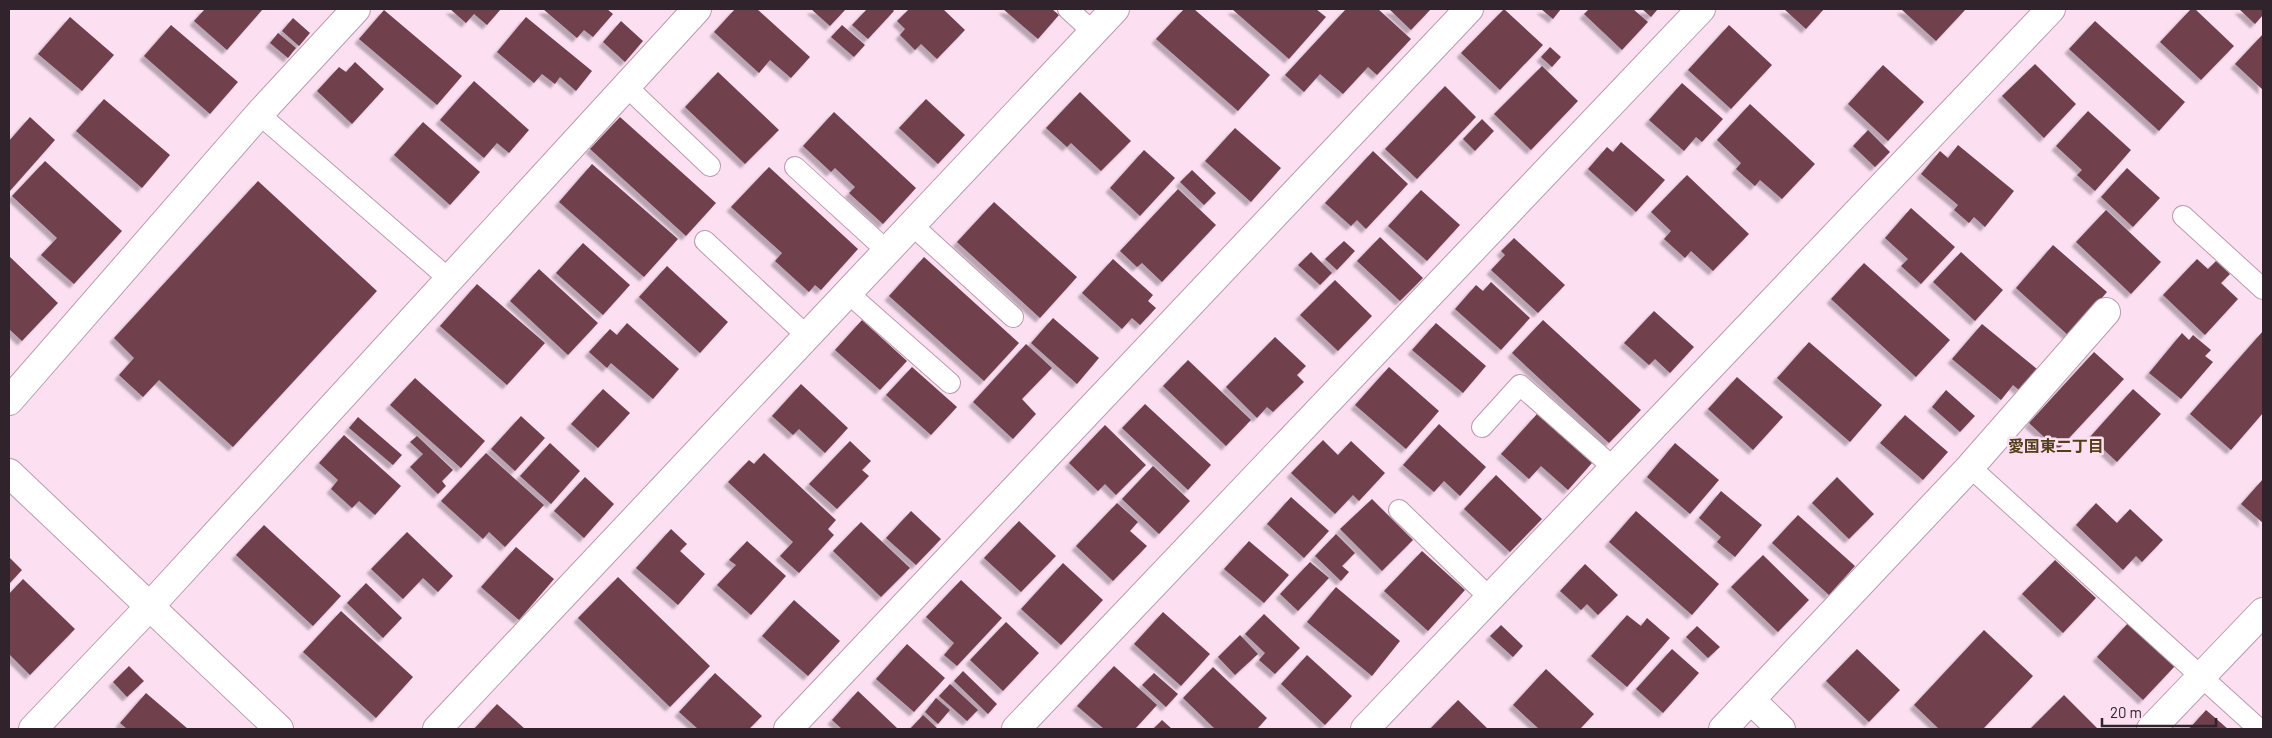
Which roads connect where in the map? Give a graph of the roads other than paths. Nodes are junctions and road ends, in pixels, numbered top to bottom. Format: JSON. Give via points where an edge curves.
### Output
{"nodes":[{"id":1,"x":356,"y":9,"type":"edge"},
{"id":2,"x":697,"y":9,"type":"edge"},
{"id":3,"x":1068,"y":9,"type":"edge"},
{"id":4,"x":1115,"y":9,"type":"edge"},
{"id":5,"x":1469,"y":9,"type":"edge"},
{"id":6,"x":1701,"y":9,"type":"edge"},
{"id":7,"x":2051,"y":9,"type":"edge"},
{"id":8,"x":1093,"y":32,"type":"junction"},
{"id":9,"x":626,"y":86,"type":"junction"},
{"id":10,"x":259,"y":114,"type":"junction"},
{"id":11,"x":710,"y":166,"type":"dead end"},
{"id":12,"x":795,"y":167,"type":"dead end"},
{"id":13,"x":2183,"y":216,"type":"dead end"},
{"id":14,"x":912,"y":225,"type":"junction"},
{"id":15,"x":704,"y":241,"type":"dead end"},
{"id":16,"x":887,"y":251,"type":"junction"},
{"id":17,"x":449,"y":278,"type":"junction"},
{"id":18,"x":2263,"y":289,"type":"edge"},
{"id":19,"x":848,"y":293,"type":"junction"},
{"id":20,"x":2106,"y":312,"type":"dead end"},
{"id":21,"x":1013,"y":317,"type":"dead end"},
{"id":22,"x":807,"y":336,"type":"junction"},
{"id":23,"x":950,"y":383,"type":"dead end"},
{"id":24,"x":9,"y":401,"type":"edge"},
{"id":25,"x":1482,"y":427,"type":"dead end"},
{"id":26,"x":1970,"y":467,"type":"junction"},
{"id":27,"x":1614,"y":468,"type":"junction"},
{"id":28,"x":9,"y":473,"type":"edge"},
{"id":29,"x":1399,"y":510,"type":"dead end"},
{"id":30,"x":1490,"y":598,"type":"junction"},
{"id":31,"x":150,"y":606,"type":"junction"},
{"id":32,"x":2263,"y":612,"type":"edge"},
{"id":33,"x":2201,"y":676,"type":"junction"},
{"id":34,"x":1751,"y":700,"type":"junction"},
{"id":35,"x":33,"y":729,"type":"edge"},
{"id":36,"x":279,"y":729,"type":"edge"},
{"id":37,"x":437,"y":729,"type":"edge"},
{"id":38,"x":788,"y":729,"type":"edge"},
{"id":39,"x":1016,"y":729,"type":"edge"},
{"id":40,"x":1366,"y":729,"type":"edge"},
{"id":41,"x":1723,"y":729,"type":"edge"},
{"id":42,"x":1781,"y":729,"type":"edge"},
{"id":43,"x":2151,"y":729,"type":"edge"},
{"id":44,"x":2259,"y":729,"type":"edge"}],
"edges":[{"from":1,"to":10,"type":"street"},
{"from":2,"to":9,"type":"street"},
{"from":3,"to":8,"type":"lane"},
{"from":4,"to":8,"type":"street"},
{"from":5,"to":38,"type":"street"},
{"from":6,"to":39,"type":"street"},
{"from":7,"to":27,"type":"street"},
{"from":8,"to":14,"type":"street"},
{"from":9,"to":11,"type":"lane"},
{"from":9,"to":17,"type":"street"},
{"from":10,"to":17,"type":"lane"},
{"from":10,"to":24,"type":"street"},
{"from":12,"to":16,"type":"lane"},
{"from":13,"to":18,"type":"lane"},
{"from":14,"to":16,"type":"street"},
{"from":14,"to":21,"type":"lane"},
{"from":15,"to":22,"type":"lane"},
{"from":16,"to":19,"type":"street"},
{"from":17,"to":31,"type":"street"},
{"from":19,"to":22,"type":"street"},
{"from":19,"to":23,"type":"lane"},
{"from":20,"to":26,"type":"street"},
{"from":22,"to":37,"type":"street"},
{"from":25,"to":27,"type":"lane","via":[[1520,385]]},
{"from":26,"to":33,"type":"lane"},
{"from":26,"to":34,"type":"street"},
{"from":27,"to":30,"type":"street"},
{"from":28,"to":31,"type":"street"},
{"from":29,"to":30,"type":"lane"},
{"from":30,"to":40,"type":"street"},
{"from":31,"to":35,"type":"street"},
{"from":31,"to":36,"type":"street"},
{"from":32,"to":33,"type":"street"},
{"from":33,"to":43,"type":"street"},
{"from":33,"to":44,"type":"lane"},
{"from":34,"to":41,"type":"street"},
{"from":34,"to":42,"type":"street"}]}
